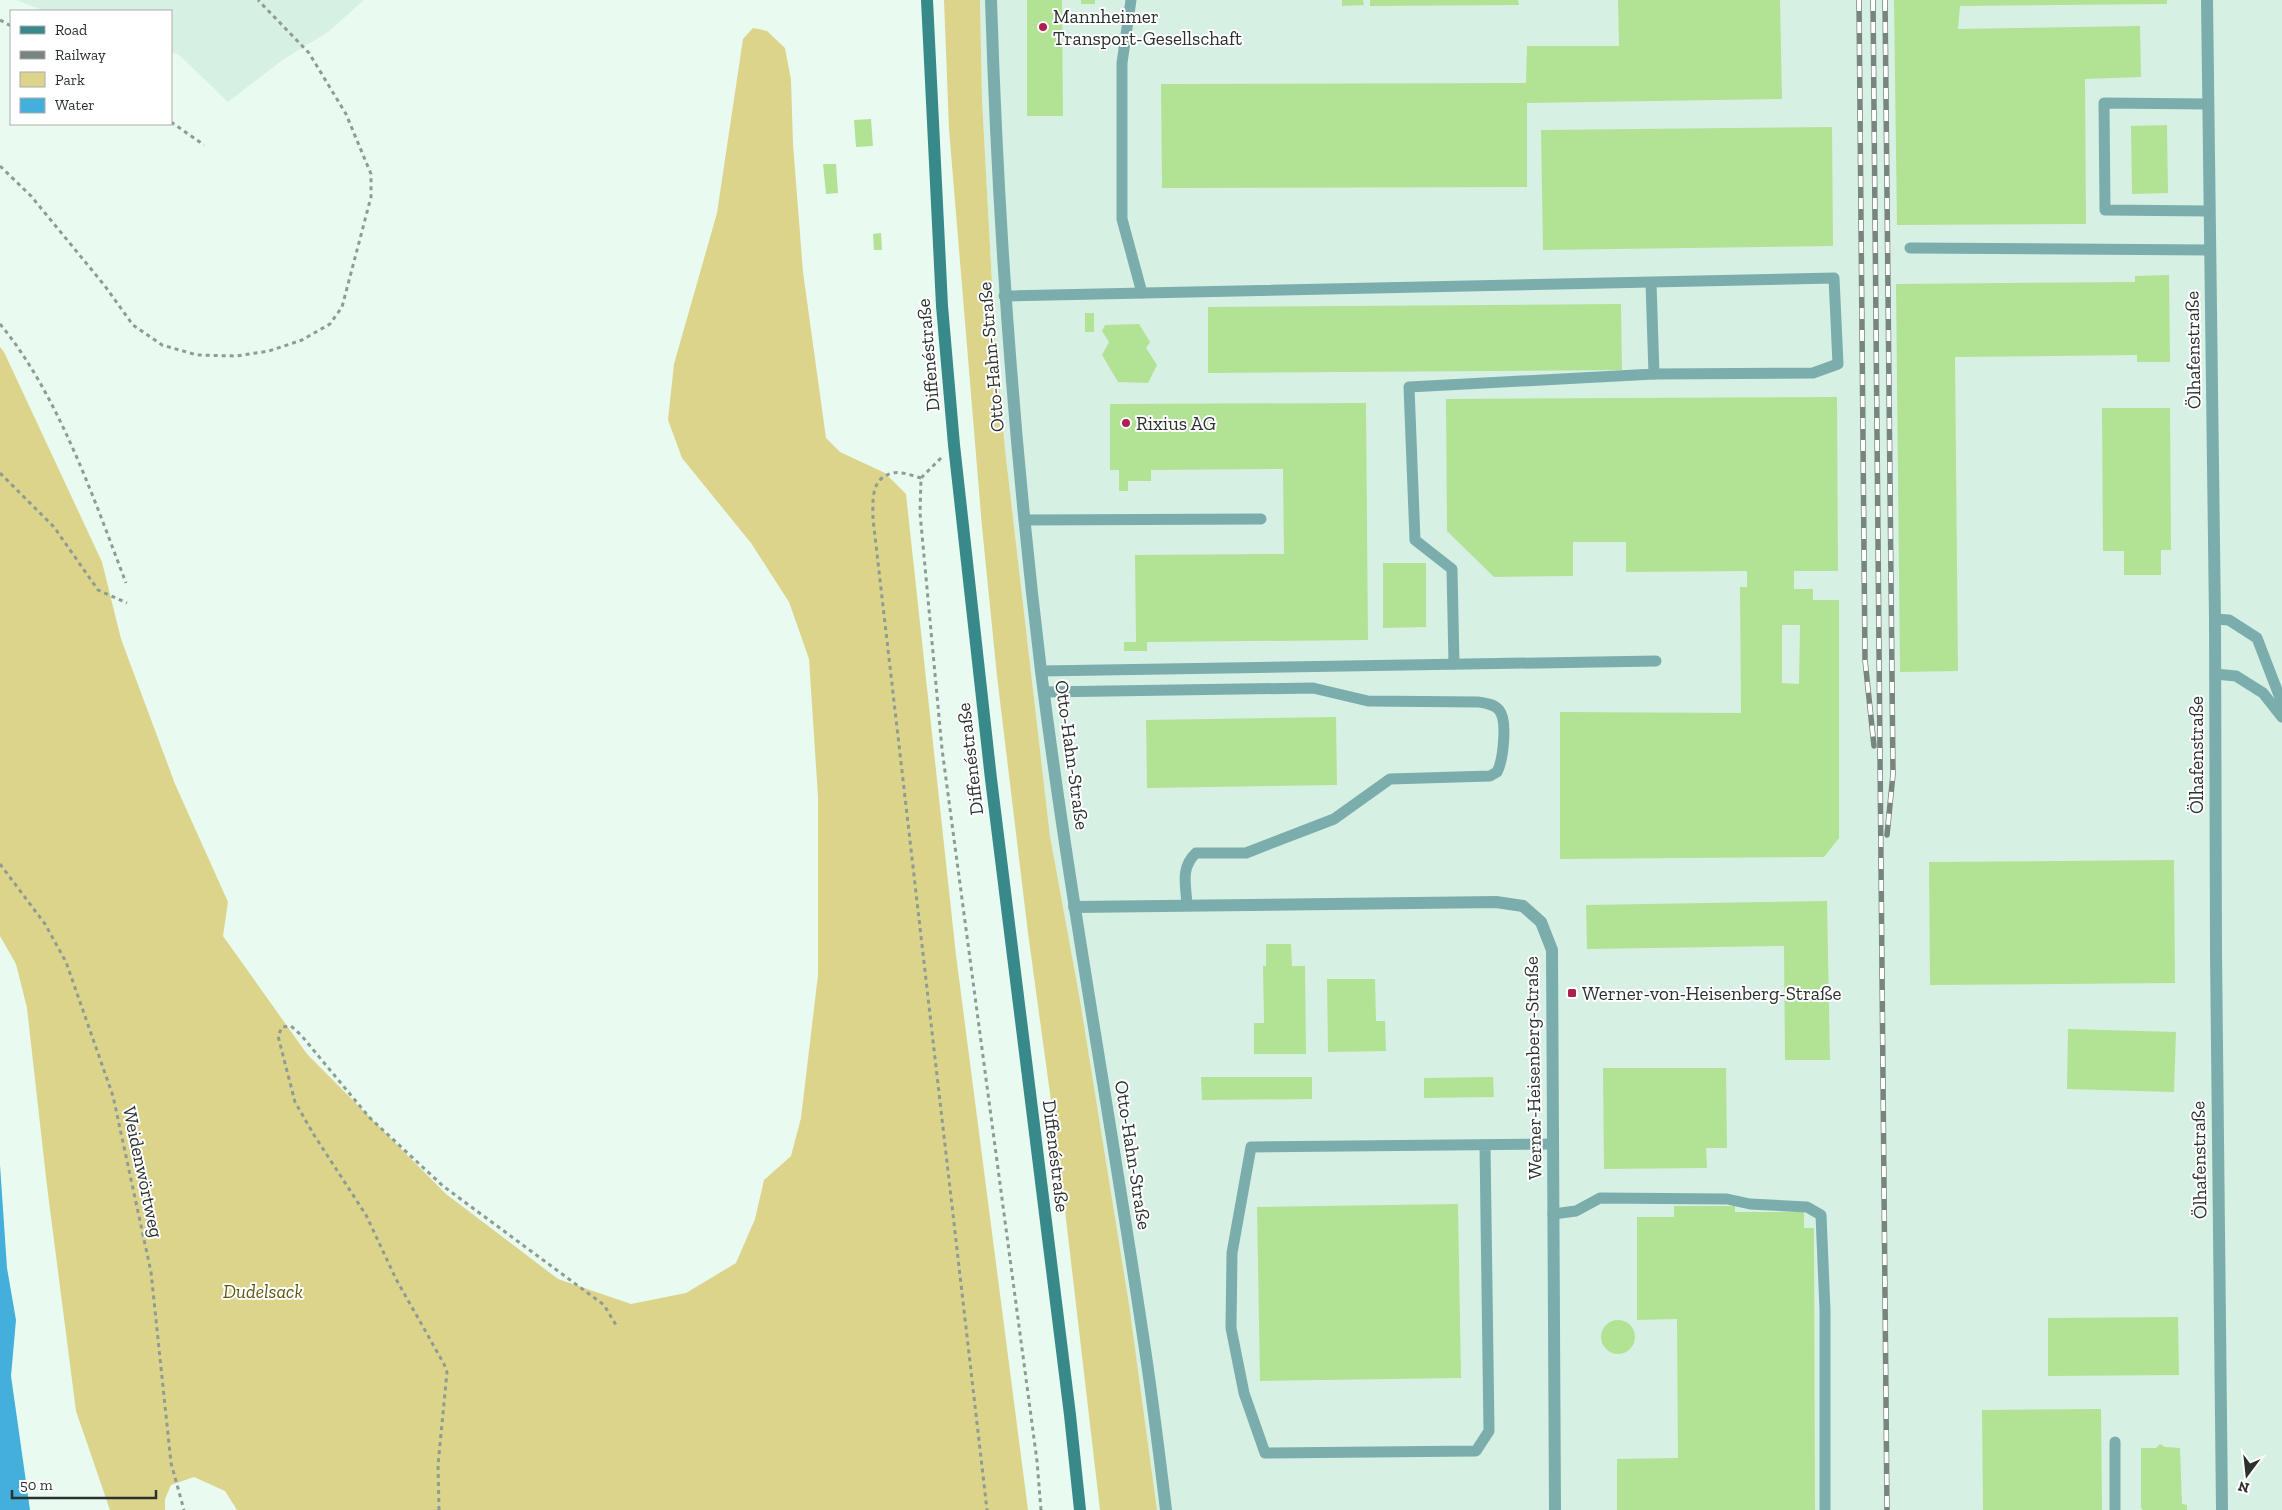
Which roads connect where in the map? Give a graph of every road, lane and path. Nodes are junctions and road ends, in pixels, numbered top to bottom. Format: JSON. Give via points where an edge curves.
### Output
{"nodes":[{"id":1,"x":258,"y":0,"type":"edge"},
{"id":2,"x":927,"y":0,"type":"edge"},
{"id":3,"x":991,"y":0,"type":"edge"},
{"id":4,"x":1131,"y":0,"type":"edge"},
{"id":5,"x":2207,"y":0,"type":"edge"},
{"id":6,"x":2208,"y":104,"type":"junction"},
{"id":7,"x":172,"y":123,"type":"edge"},
{"id":8,"x":204,"y":145,"type":"dead end"},
{"id":9,"x":0,"y":166,"type":"edge"},
{"id":10,"x":2210,"y":212,"type":"junction"},
{"id":11,"x":1910,"y":248,"type":"dead end"},
{"id":12,"x":2210,"y":250,"type":"junction"},
{"id":13,"x":1651,"y":283,"type":"junction"},
{"id":14,"x":1142,"y":293,"type":"junction"},
{"id":15,"x":1004,"y":296,"type":"junction"},
{"id":16,"x":0,"y":324,"type":"edge"},
{"id":17,"x":1654,"y":374,"type":"junction"},
{"id":18,"x":954,"y":445,"type":"junction"},
{"id":19,"x":0,"y":473,"type":"edge"},
{"id":20,"x":921,"y":478,"type":"junction"},
{"id":21,"x":1261,"y":519,"type":"dead end"},
{"id":22,"x":1024,"y":520,"type":"junction"},
{"id":23,"x":126,"y":583,"type":"dead end"},
{"id":24,"x":127,"y":603,"type":"dead end"},
{"id":25,"x":2215,"y":619,"type":"junction"},
{"id":26,"x":1656,"y":661,"type":"dead end"},
{"id":27,"x":1454,"y":664,"type":"junction"},
{"id":28,"x":1042,"y":671,"type":"junction"},
{"id":29,"x":2215,"y":674,"type":"junction"},
{"id":30,"x":1044,"y":692,"type":"junction"},
{"id":31,"x":2282,"y":703,"type":"edge"},
{"id":32,"x":2282,"y":717,"type":"edge"},
{"id":33,"x":0,"y":864,"type":"edge"},
{"id":34,"x":1187,"y":906,"type":"junction"},
{"id":35,"x":1074,"y":907,"type":"junction"},
{"id":36,"x":1553,"y":1144,"type":"junction"},
{"id":37,"x":1485,"y":1145,"type":"junction"},
{"id":38,"x":1553,"y":1214,"type":"junction"},
{"id":39,"x":616,"y":1325,"type":"dead end"},
{"id":40,"x":2115,"y":1442,"type":"dead end"},
{"id":41,"x":184,"y":1510,"type":"edge"},
{"id":42,"x":439,"y":1510,"type":"edge"},
{"id":43,"x":987,"y":1510,"type":"edge"},
{"id":44,"x":1041,"y":1510,"type":"edge"},
{"id":45,"x":1080,"y":1510,"type":"edge"},
{"id":46,"x":1166,"y":1510,"type":"edge"},
{"id":47,"x":1555,"y":1510,"type":"edge"},
{"id":48,"x":1825,"y":1510,"type":"edge"},
{"id":49,"x":2115,"y":1510,"type":"edge"},
{"id":50,"x":2222,"y":1510,"type":"edge"}],
"edges":[{"from":1,"to":9,"type":"path","via":[[309,53],[346,114],[371,174],[371,197],[342,307],[330,324],[302,340],[269,351],[236,356],[197,355],[162,345],[134,324],[31,196]]},
{"from":2,"to":18,"type":"main road","name":"Diffenéstraße","via":[[942,306]]},
{"from":3,"to":15,"type":"street","name":"Otto-Hahn-Straße"},
{"from":4,"to":14,"type":"lane","via":[[1122,63],[1122,219]]},
{"from":5,"to":6,"type":"street","name":"Ölhafenstraße"},
{"from":6,"to":10,"type":"street","name":"Ölhafenstraße"},
{"from":6,"to":10,"type":"lane","via":[[2104,104],[2106,210]]},
{"from":7,"to":8,"type":"path"},
{"from":10,"to":12,"type":"street","name":"Ölhafenstraße"},
{"from":11,"to":12,"type":"lane"},
{"from":12,"to":25,"type":"street","name":"Ölhafenstraße"},
{"from":13,"to":14,"type":"lane"},
{"from":13,"to":17,"type":"lane"},
{"from":13,"to":17,"type":"lane","via":[[1834,278],[1838,364],[1813,373]]},
{"from":14,"to":15,"type":"lane"},
{"from":15,"to":22,"type":"street","name":"Otto-Hahn-Straße"},
{"from":16,"to":23,"type":"path","via":[[18,346],[63,426]]},
{"from":17,"to":27,"type":"lane","via":[[1409,387],[1415,540],[1452,569]]},
{"from":18,"to":20,"type":"path"},
{"from":18,"to":45,"type":"main road","name":"Diffenéstraße","via":[[990,779]]},
{"from":19,"to":24,"type":"path","via":[[54,527],[98,590]]},
{"from":20,"to":43,"type":"path","via":[[894,472],[879,480],[873,494],[873,520]]},
{"from":20,"to":44,"type":"path","via":[[920,513],[942,749]]},
{"from":21,"to":22,"type":"lane"},
{"from":22,"to":28,"type":"street","name":"Otto-Hahn-Straße"},
{"from":25,"to":29,"type":"street","name":"Ölhafenstraße"},
{"from":25,"to":31,"type":"lane","via":[[2229,620],[2257,638]]},
{"from":26,"to":27,"type":"lane"},
{"from":27,"to":28,"type":"lane"},
{"from":28,"to":30,"type":"street","name":"Otto-Hahn-Straße"},
{"from":29,"to":32,"type":"lane","via":[[2236,676],[2256,688]]},
{"from":29,"to":50,"type":"street","name":"Ölhafenstraße"},
{"from":30,"to":34,"type":"lane","via":[[1313,688],[1368,702],[1478,702],[1501,712],[1504,719],[1502,756],[1497,772],[1479,777],[1390,779],[1334,819],[1246,853],[1196,853],[1188,860],[1185,870]]},
{"from":30,"to":35,"type":"street","name":"Otto-Hahn-Straße"},
{"from":33,"to":41,"type":"path","name":"Weidenwörtweg","via":[[45,924],[66,962],[113,1096],[151,1272],[170,1463]]},
{"from":34,"to":35,"type":"street","name":"Werner-Heisenberg-Straße"},
{"from":34,"to":36,"type":"street","name":"Werner-Heisenberg-Straße","via":[[1496,902],[1523,906],[1541,922],[1552,950]]},
{"from":35,"to":46,"type":"street","name":"Otto-Hahn-Straße","via":[[1144,1337]]},
{"from":36,"to":37,"type":"lane"},
{"from":36,"to":38,"type":"street","name":"Werner-Heisenberg-Straße"},
{"from":37,"to":37,"type":"lane","via":[[1251,1147],[1232,1253],[1231,1328],[1244,1393],[1265,1452],[1476,1450],[1490,1431]]},
{"from":38,"to":47,"type":"street","name":"Werner-Heisenberg-Straße"},
{"from":38,"to":48,"type":"lane","via":[[1576,1211],[1600,1198],[1610,1198],[1727,1199],[1750,1204],[1807,1207],[1821,1215]]},
{"from":39,"to":42,"type":"path","via":[[604,1305],[442,1186],[369,1117],[301,1035],[291,1026],[282,1027],[278,1036],[295,1102],[366,1215],[396,1279],[447,1372],[438,1465]]},
{"from":40,"to":49,"type":"lane"}]}
